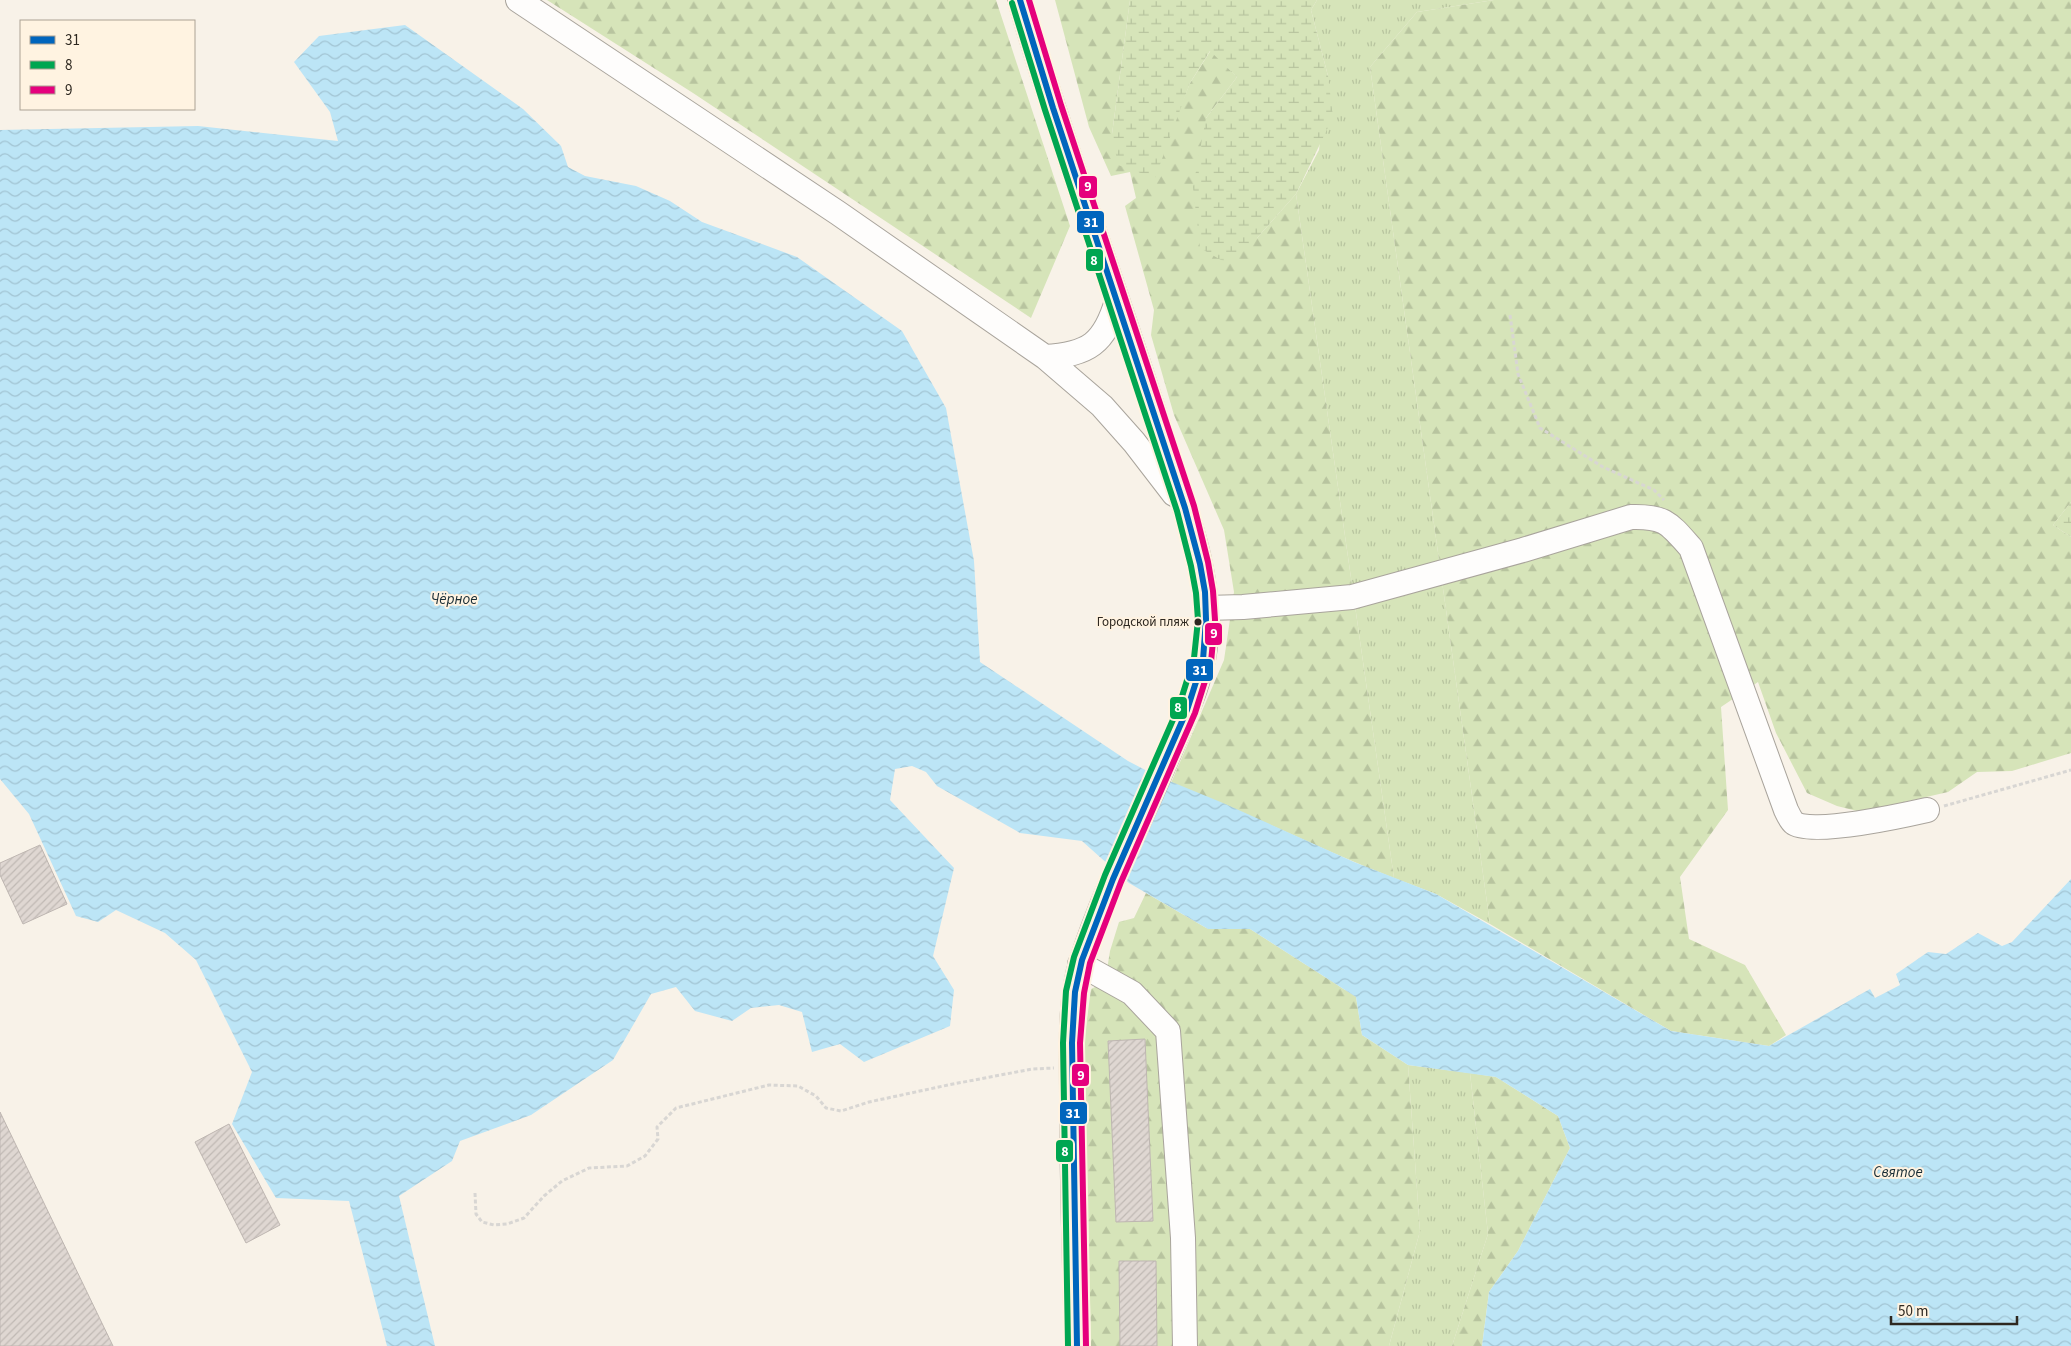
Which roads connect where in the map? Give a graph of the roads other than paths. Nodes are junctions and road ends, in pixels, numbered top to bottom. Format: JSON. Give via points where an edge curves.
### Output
{"nodes":[{"id":1,"x":518,"y":0,"type":"edge"},
{"id":2,"x":1020,"y":0,"type":"edge"},
{"id":3,"x":1116,"y":301,"type":"junction"},
{"id":4,"x":1045,"y":357,"type":"junction"},
{"id":5,"x":1183,"y":505,"type":"junction"},
{"id":6,"x":1206,"y":608,"type":"junction"},
{"id":7,"x":1927,"y":810,"type":"road end"},
{"id":8,"x":1080,"y":964,"type":"junction"},
{"id":9,"x":1077,"y":1346,"type":"edge"},
{"id":10,"x":1185,"y":1346,"type":"edge"}],
"edges":[{"from":1,"to":4,"type":"street","via":[[838,213]]},
{"from":2,"to":3,"type":"street"},
{"from":3,"to":4,"type":"street","via":[[1104,333],[1086,350],[1068,356]]},
{"from":3,"to":5,"type":"street"},
{"from":4,"to":5,"type":"street","via":[[1102,406]]},
{"from":5,"to":6,"type":"street","via":[[1196,549]]},
{"from":6,"to":7,"type":"street","via":[[1352,597],[1523,550],[1631,516],[1664,520],[1691,548],[1786,810],[1794,823],[1806,828],[1854,824]]},
{"from":6,"to":8,"type":"street","via":[[1205,647],[1194,691],[1112,878]]},
{"from":8,"to":9,"type":"street","via":[[1072,1020]]},
{"from":8,"to":10,"type":"street","via":[[1132,993],[1168,1031],[1183,1238]]}]}
